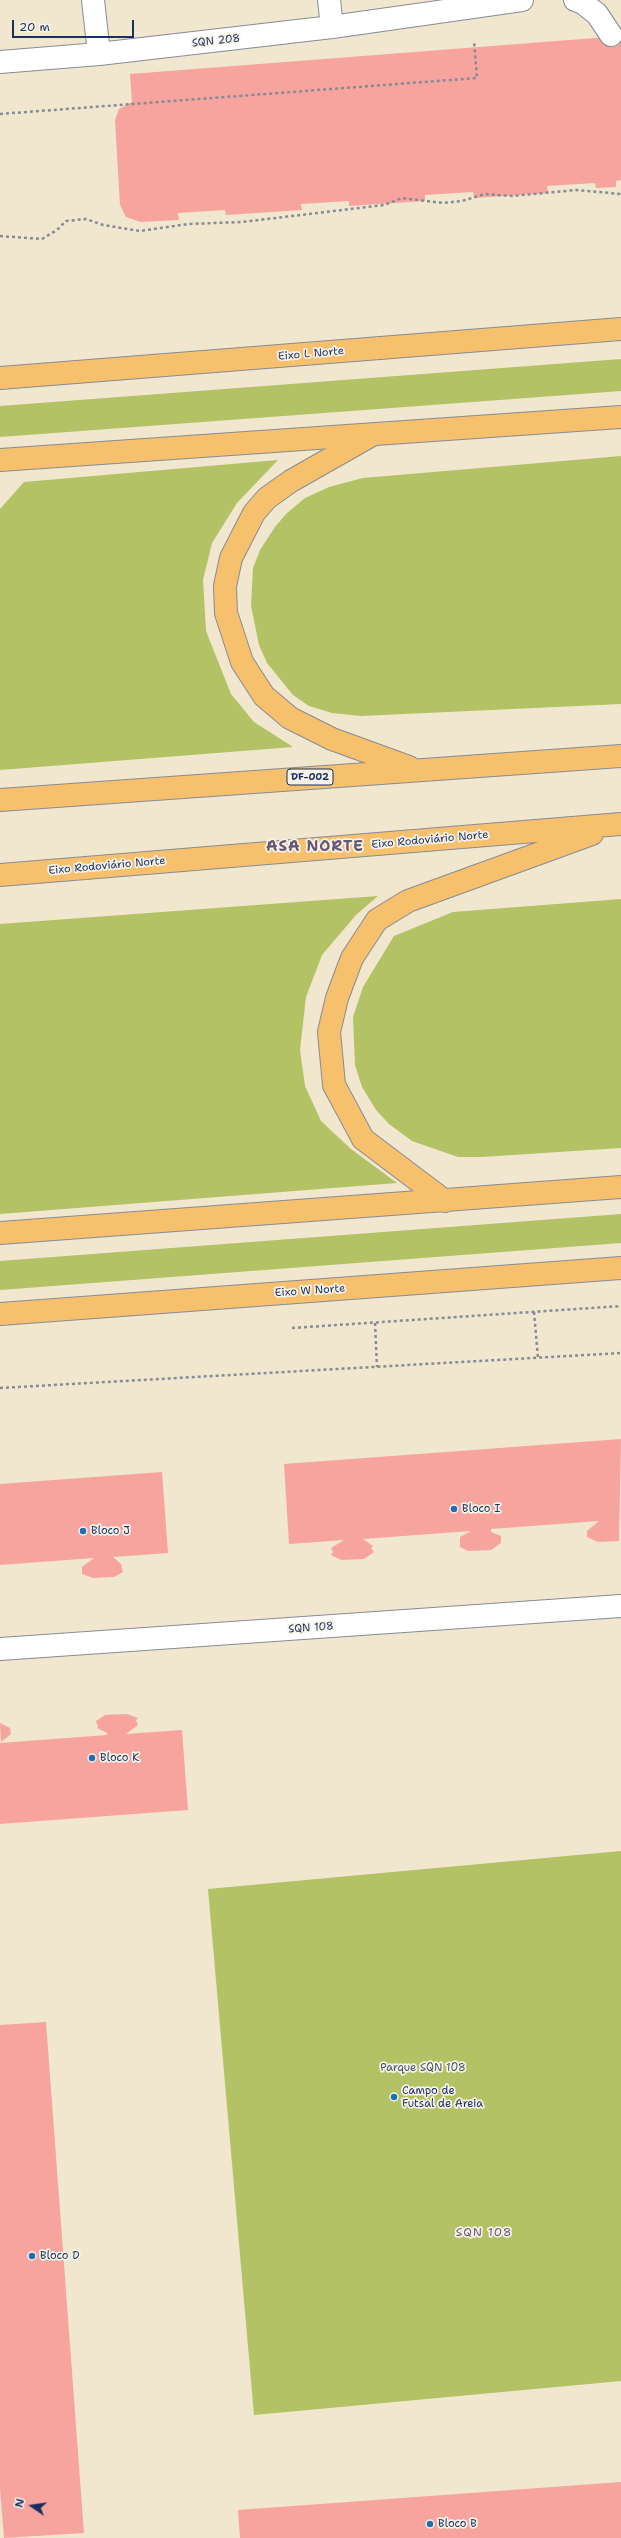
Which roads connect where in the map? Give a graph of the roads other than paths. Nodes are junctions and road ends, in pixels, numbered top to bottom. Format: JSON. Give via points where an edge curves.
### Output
{"nodes":[{"id":1,"x":93,"y":0,"type":"edge"},
{"id":2,"x":329,"y":0,"type":"edge"},
{"id":3,"x":522,"y":0,"type":"edge"},
{"id":4,"x":575,"y":0,"type":"edge"},
{"id":5,"x":332,"y":27,"type":"junction"},
{"id":6,"x":611,"y":35,"type":"dead end"},
{"id":7,"x":99,"y":54,"type":"junction"},
{"id":8,"x":0,"y":62,"type":"edge"},
{"id":9,"x":621,"y":329,"type":"edge"},
{"id":10,"x":0,"y":378,"type":"edge"},
{"id":11,"x":621,"y":417,"type":"edge"},
{"id":12,"x":372,"y":435,"type":"junction"},
{"id":13,"x":0,"y":460,"type":"edge"},
{"id":14,"x":621,"y":756,"type":"edge"},
{"id":15,"x":416,"y":769,"type":"junction"},
{"id":16,"x":0,"y":800,"type":"edge"},
{"id":17,"x":619,"y":824,"type":"edge"},
{"id":18,"x":0,"y":875,"type":"edge"},
{"id":19,"x":621,"y":1187,"type":"edge"},
{"id":20,"x":445,"y":1201,"type":"junction"},
{"id":21,"x":0,"y":1233,"type":"edge"},
{"id":22,"x":621,"y":1268,"type":"edge"},
{"id":23,"x":0,"y":1314,"type":"edge"},
{"id":24,"x":621,"y":1606,"type":"edge"},
{"id":25,"x":0,"y":1649,"type":"edge"}],
"edges":[{"from":1,"to":7,"type":"street"},
{"from":2,"to":5,"type":"street"},
{"from":3,"to":5,"type":"street","name":"SQN 208"},
{"from":4,"to":6,"type":"street","via":[[597,14]]},
{"from":5,"to":7,"type":"street","name":"SQN 208"},
{"from":7,"to":8,"type":"street","name":"SQN 208"},
{"from":9,"to":10,"type":"main road","name":"Eixo L Norte"},
{"from":11,"to":12,"type":"main road"},
{"from":12,"to":13,"type":"main road"},
{"from":12,"to":15,"type":"main road","via":[[291,481],[267,498],[254,513],[231,558],[225,586],[226,613],[242,662],[250,677],[264,696],[290,718],[332,739]]},
{"from":14,"to":15,"type":"main road","number":"DF-002"},
{"from":15,"to":16,"type":"main road","number":"DF-002"},
{"from":17,"to":18,"type":"main road","name":"Eixo Rodoviário Norte"},
{"from":17,"to":20,"type":"main road","via":[[408,901],[377,920],[352,958],[337,998],[329,1032],[334,1085],[363,1139]]},
{"from":19,"to":20,"type":"main road"},
{"from":20,"to":21,"type":"main road"},
{"from":22,"to":23,"type":"main road","name":"Eixo W Norte"},
{"from":24,"to":25,"type":"street","name":"SQN 108"}]}
